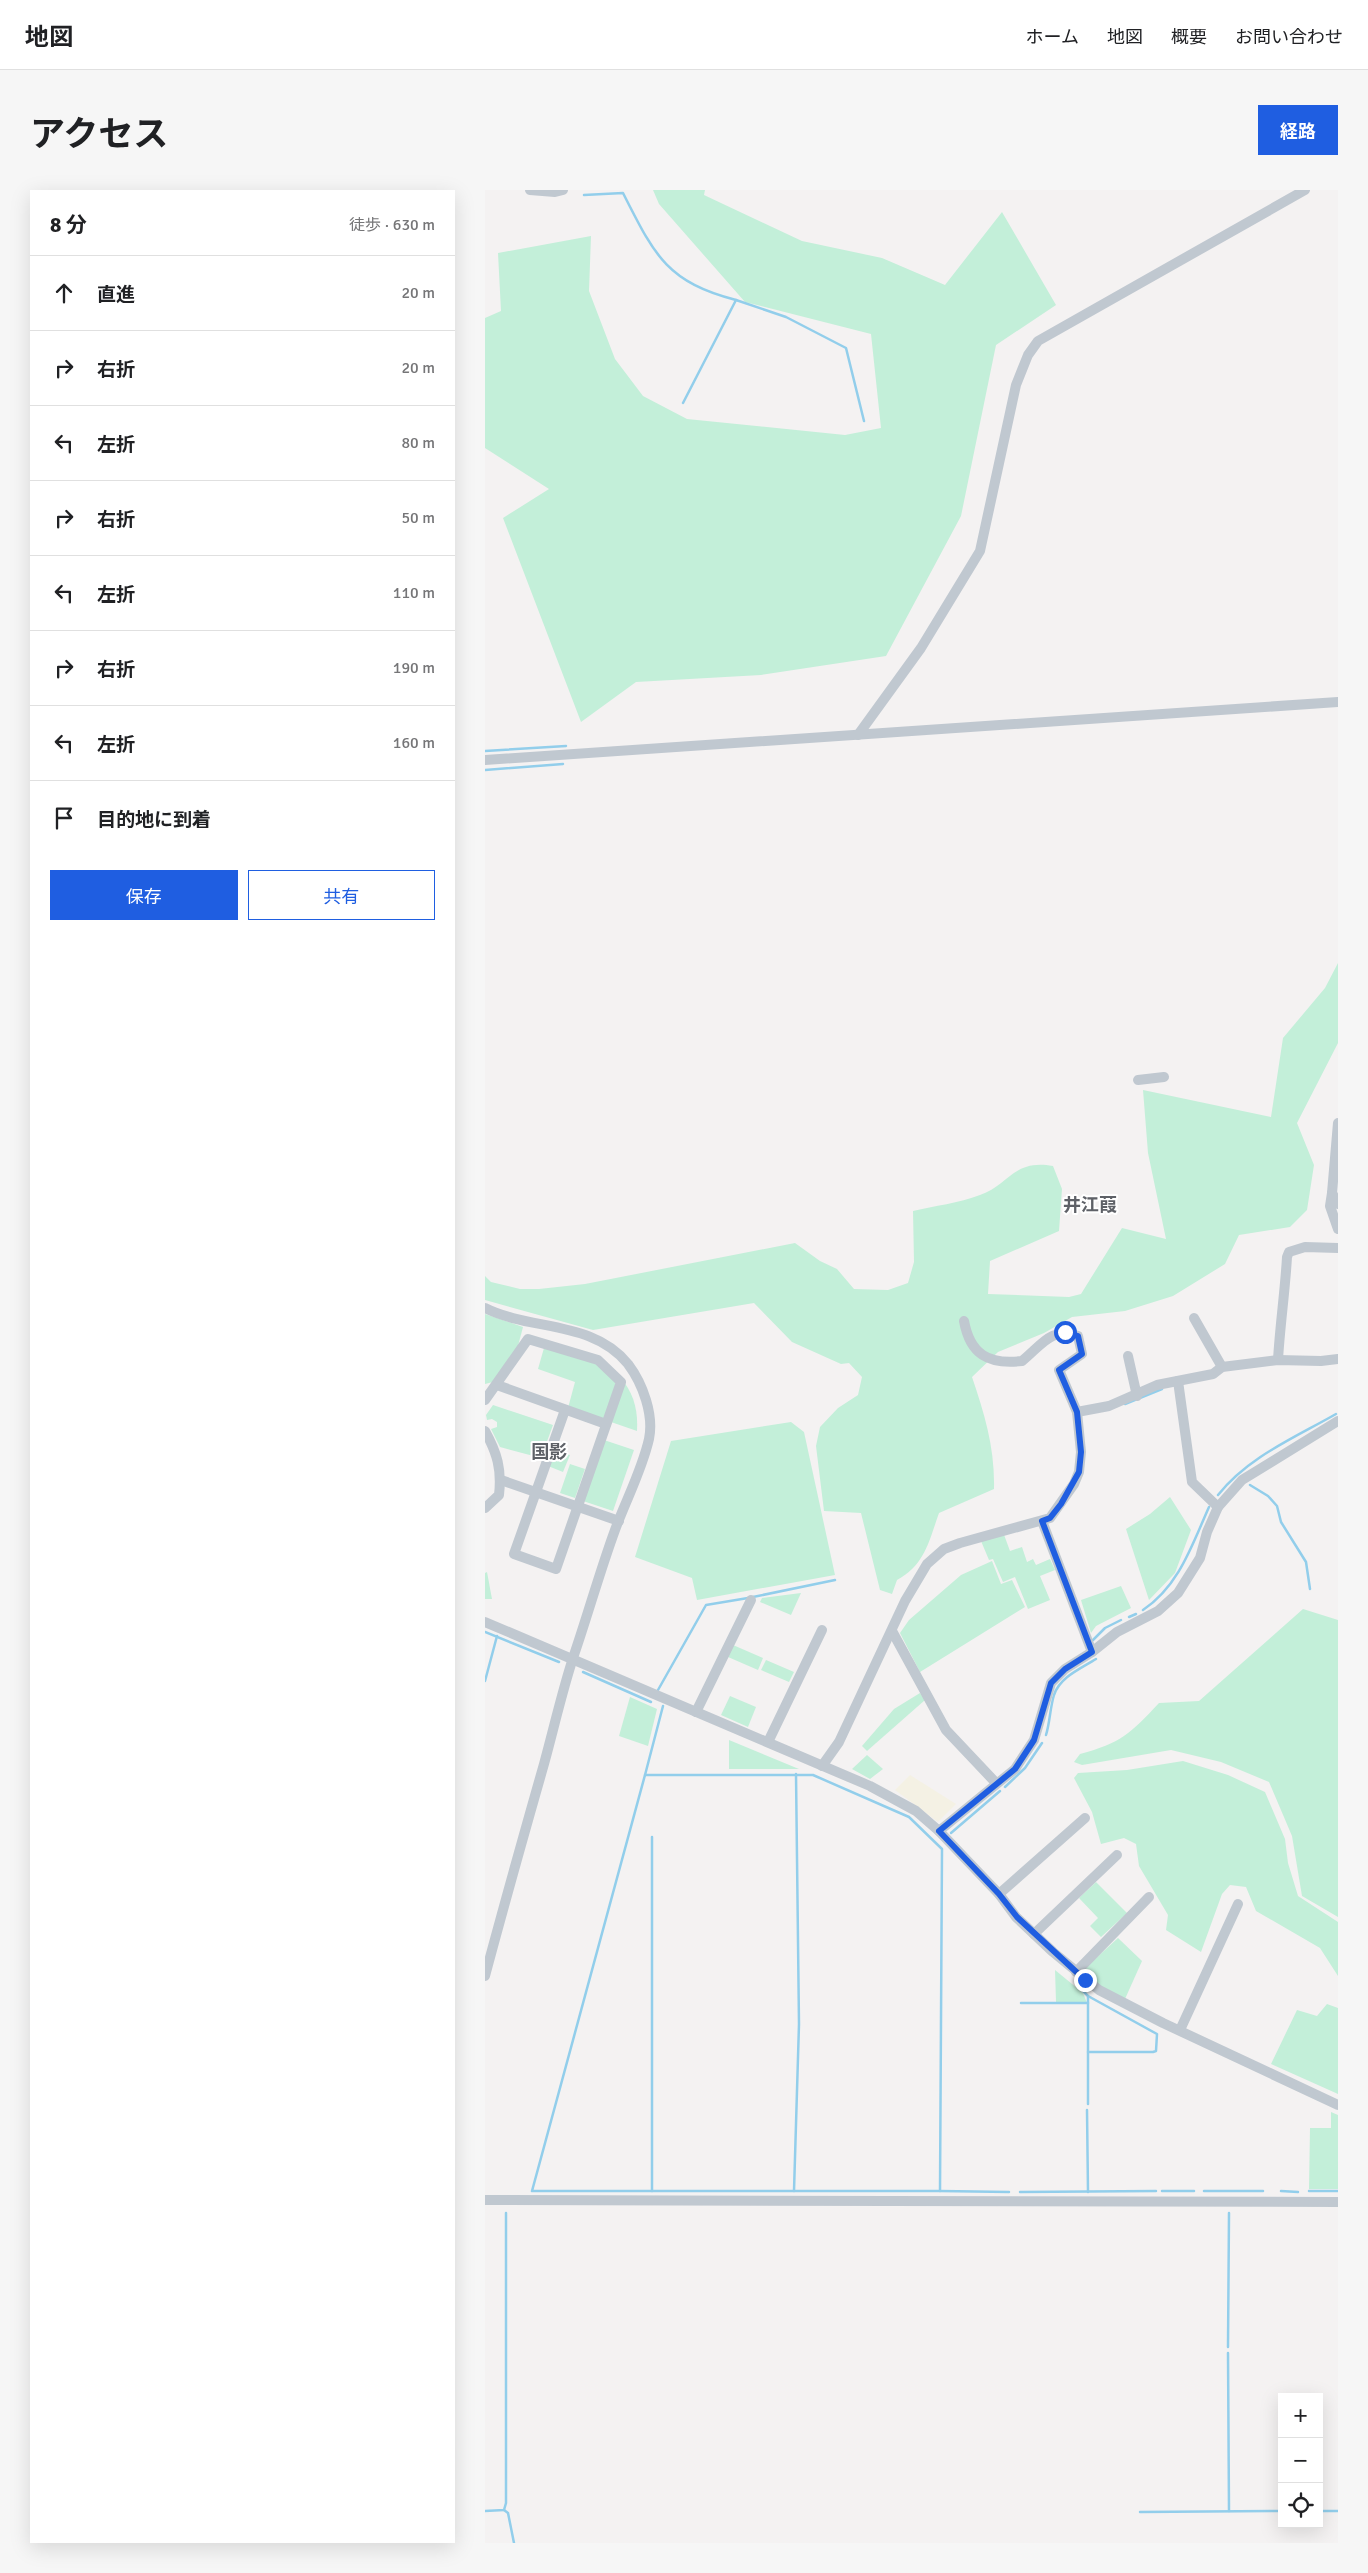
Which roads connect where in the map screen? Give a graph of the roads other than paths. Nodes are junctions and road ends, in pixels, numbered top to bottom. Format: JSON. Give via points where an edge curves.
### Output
{"nodes":[{"id":1,"x":532,"y":190,"type":"edge"},
{"id":2,"x":563,"y":190,"type":"edge"},
{"id":3,"x":1305,"y":190,"type":"edge"},
{"id":4,"x":1338,"y":702,"type":"edge"},
{"id":5,"x":858,"y":735,"type":"junction"},
{"id":6,"x":485,"y":760,"type":"edge"},
{"id":7,"x":1164,"y":1077,"type":"dead end"},
{"id":8,"x":1139,"y":1080,"type":"dead end"},
{"id":9,"x":1338,"y":1123,"type":"edge"},
{"id":10,"x":1332,"y":1193,"type":"junction"},
{"id":11,"x":1338,"y":1204,"type":"edge"},
{"id":12,"x":1338,"y":1229,"type":"edge"},
{"id":13,"x":1338,"y":1248,"type":"edge"},
{"id":14,"x":485,"y":1308,"type":"edge"},
{"id":15,"x":1194,"y":1318,"type":"dead end"},
{"id":16,"x":964,"y":1321,"type":"dead end"},
{"id":17,"x":1128,"y":1356,"type":"dead end"},
{"id":18,"x":1338,"y":1359,"type":"edge"},
{"id":19,"x":1278,"y":1360,"type":"junction"},
{"id":20,"x":1222,"y":1367,"type":"junction"},
{"id":21,"x":1178,"y":1381,"type":"junction"},
{"id":22,"x":497,"y":1385,"type":"junction"},
{"id":23,"x":1137,"y":1396,"type":"junction"},
{"id":24,"x":485,"y":1400,"type":"edge"},
{"id":25,"x":565,"y":1410,"type":"junction"},
{"id":26,"x":1077,"y":1412,"type":"junction"},
{"id":27,"x":1338,"y":1421,"type":"edge"},
{"id":28,"x":606,"y":1424,"type":"junction"},
{"id":29,"x":485,"y":1430,"type":"edge"},
{"id":30,"x":501,"y":1480,"type":"junction"},
{"id":31,"x":537,"y":1492,"type":"junction"},
{"id":32,"x":578,"y":1506,"type":"junction"},
{"id":33,"x":1218,"y":1507,"type":"junction"},
{"id":34,"x":485,"y":1508,"type":"edge"},
{"id":35,"x":619,"y":1521,"type":"junction"},
{"id":36,"x":1042,"y":1521,"type":"junction"},
{"id":37,"x":751,"y":1600,"type":"dead end"},
{"id":38,"x":485,"y":1622,"type":"edge"},
{"id":39,"x":823,"y":1630,"type":"dead end"},
{"id":40,"x":892,"y":1631,"type":"junction"},
{"id":41,"x":1092,"y":1652,"type":"junction"},
{"id":42,"x":573,"y":1659,"type":"junction"},
{"id":43,"x":696,"y":1712,"type":"junction"},
{"id":44,"x":768,"y":1742,"type":"junction"},
{"id":45,"x":822,"y":1766,"type":"junction"},
{"id":46,"x":997,"y":1783,"type":"junction"},
{"id":47,"x":1085,"y":1818,"type":"dead end"},
{"id":48,"x":939,"y":1831,"type":"junction"},
{"id":49,"x":1117,"y":1855,"type":"dead end"},
{"id":50,"x":999,"y":1894,"type":"junction"},
{"id":51,"x":1149,"y":1897,"type":"dead end"},
{"id":52,"x":1239,"y":1904,"type":"dead end"},
{"id":53,"x":1034,"y":1934,"type":"junction"},
{"id":54,"x":1076,"y":1972,"type":"junction"},
{"id":55,"x":485,"y":1976,"type":"edge"},
{"id":56,"x":1180,"y":2030,"type":"junction"},
{"id":57,"x":1338,"y":2105,"type":"edge"},
{"id":58,"x":485,"y":2200,"type":"edge"},
{"id":59,"x":1338,"y":2202,"type":"edge"}],
"edges":[{"from":1,"to":2,"type":"street"},
{"from":3,"to":5,"type":"street","via":[[1038,341],[1016,385],[980,551],[921,648]]},
{"from":4,"to":5,"type":"street"},
{"from":5,"to":6,"type":"street"},
{"from":7,"to":8,"type":"street"},
{"from":9,"to":10,"type":"street"},
{"from":10,"to":11,"type":"street"},
{"from":10,"to":12,"type":"street","via":[[1330,1206]]},
{"from":13,"to":19,"type":"street","via":[[1305,1247],[1289,1252]]},
{"from":14,"to":35,"type":"street","via":[[508,1317],[582,1334],[604,1343],[628,1364],[649,1410],[649,1439]]},
{"from":15,"to":20,"type":"street"},
{"from":16,"to":26,"type":"street","via":[[967,1338],[977,1352],[995,1361],[1022,1361],[1056,1334],[1065,1332],[1078,1336],[1082,1354],[1059,1370]]},
{"from":17,"to":23,"type":"street"},
{"from":18,"to":19,"type":"street"},
{"from":19,"to":20,"type":"street"},
{"from":20,"to":21,"type":"street","via":[[1213,1374]]},
{"from":21,"to":23,"type":"street","via":[[1157,1385]]},
{"from":21,"to":33,"type":"street","via":[[1193,1482]]},
{"from":22,"to":24,"type":"street"},
{"from":22,"to":25,"type":"street"},
{"from":22,"to":28,"type":"street","via":[[528,1339],[598,1360],[621,1382]]},
{"from":23,"to":26,"type":"street"},
{"from":25,"to":28,"type":"street"},
{"from":25,"to":31,"type":"street"},
{"from":26,"to":36,"type":"street","via":[[1081,1452],[1079,1472],[1061,1504],[1050,1518]]},
{"from":27,"to":33,"type":"street","via":[[1242,1480]]},
{"from":28,"to":32,"type":"street"},
{"from":29,"to":30,"type":"street","via":[[497,1452]]},
{"from":30,"to":31,"type":"street"},
{"from":30,"to":34,"type":"street","via":[[499,1495]]},
{"from":31,"to":32,"type":"street"},
{"from":31,"to":32,"type":"street","via":[[514,1554],[556,1569]]},
{"from":32,"to":35,"type":"street"},
{"from":33,"to":41,"type":"street","via":[[1200,1558],[1178,1593],[1158,1611],[1117,1632]]},
{"from":35,"to":42,"type":"street"},
{"from":36,"to":40,"type":"street","via":[[944,1549],[923,1571]]},
{"from":36,"to":41,"type":"street"},
{"from":37,"to":43,"type":"street"},
{"from":38,"to":42,"type":"street"},
{"from":39,"to":44,"type":"street"},
{"from":40,"to":45,"type":"street","via":[[839,1742]]},
{"from":40,"to":46,"type":"street","via":[[946,1730]]},
{"from":41,"to":46,"type":"street","via":[[1065,1669],[1051,1683],[1034,1740],[1015,1769]]},
{"from":42,"to":43,"type":"street"},
{"from":42,"to":55,"type":"street"},
{"from":43,"to":44,"type":"street"},
{"from":44,"to":45,"type":"street"},
{"from":45,"to":48,"type":"street","via":[[901,1802]]},
{"from":46,"to":48,"type":"street"},
{"from":47,"to":50,"type":"street"},
{"from":48,"to":50,"type":"street"},
{"from":49,"to":53,"type":"street"},
{"from":50,"to":53,"type":"street"},
{"from":51,"to":54,"type":"street"},
{"from":52,"to":56,"type":"street"},
{"from":53,"to":54,"type":"street"},
{"from":54,"to":56,"type":"street","via":[[1106,1994]]},
{"from":56,"to":57,"type":"street"},
{"from":58,"to":59,"type":"street"}]}
